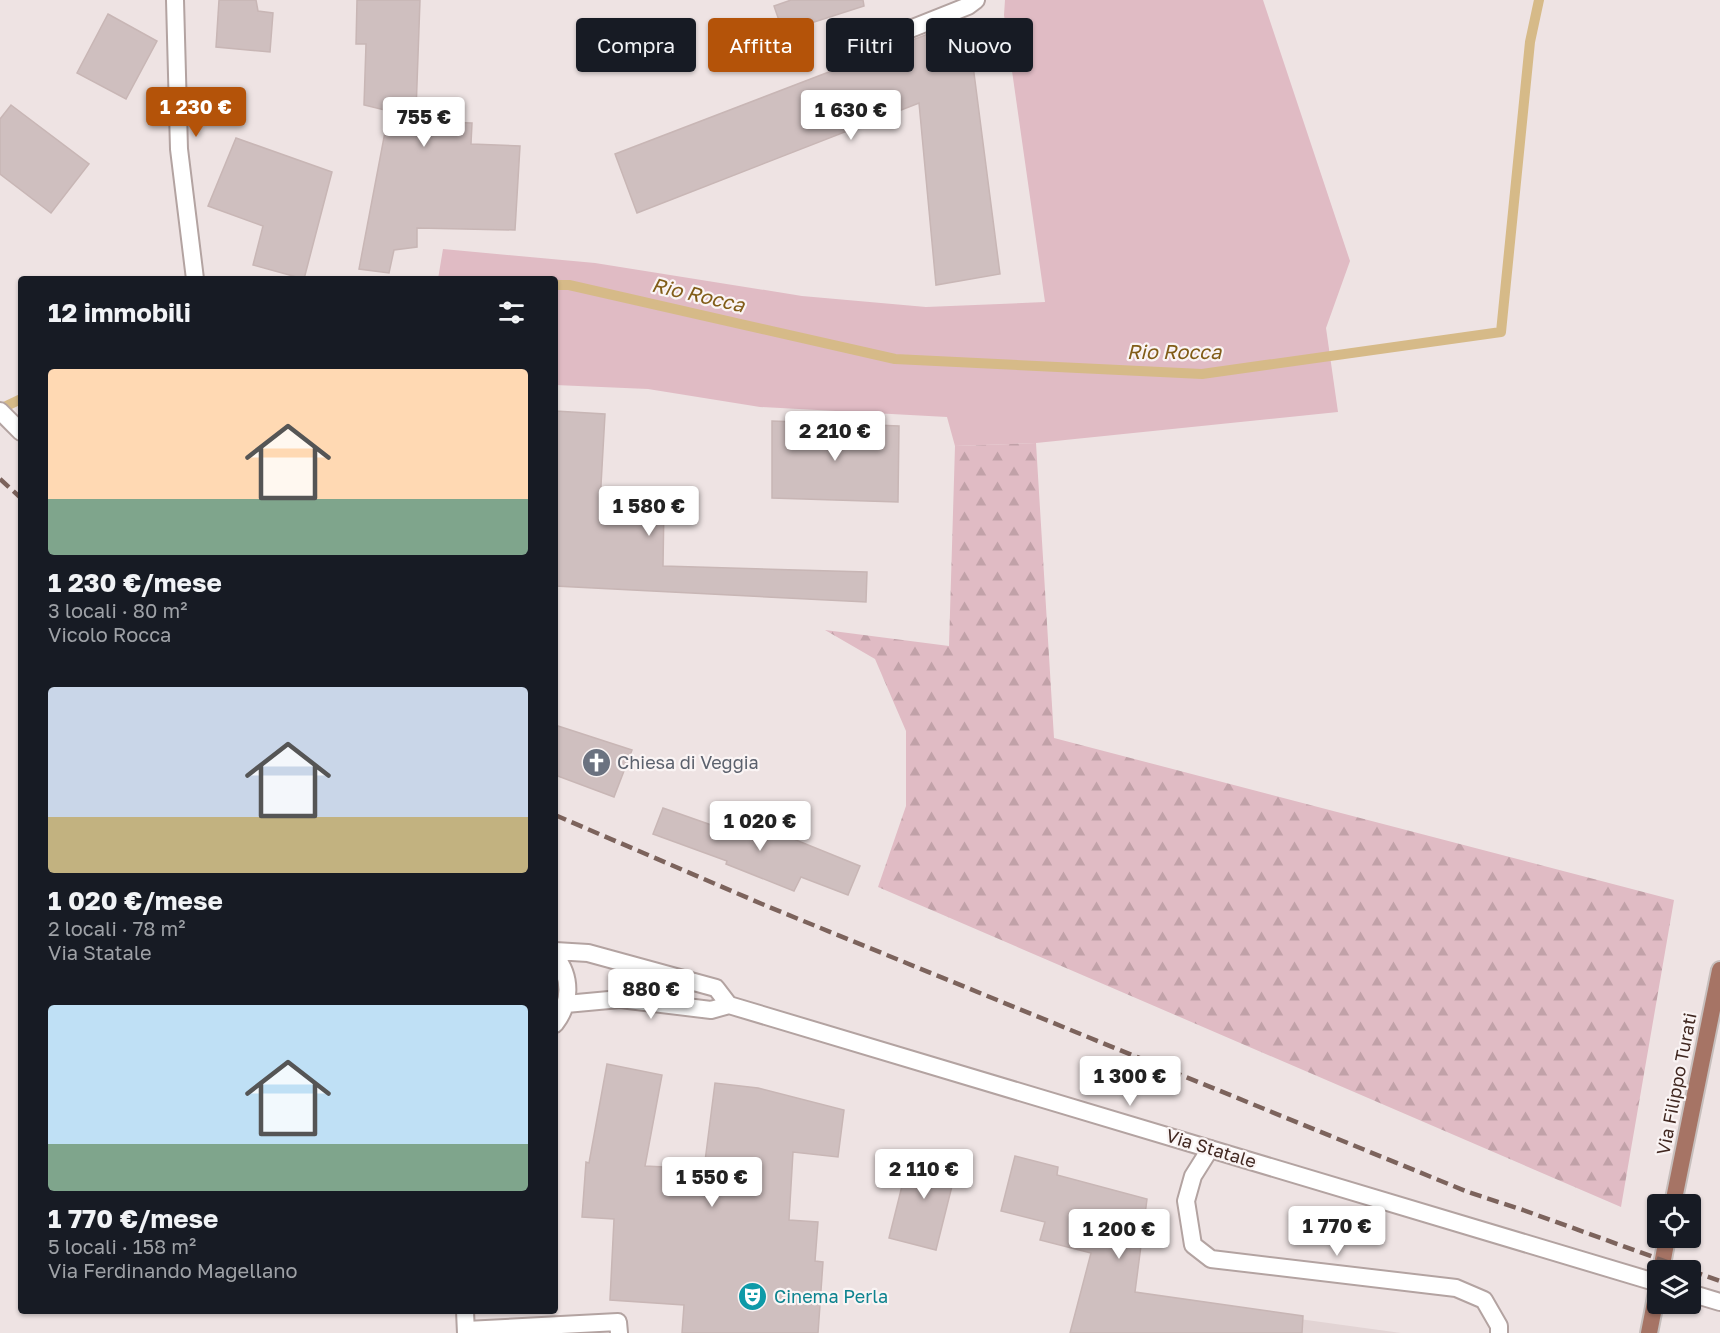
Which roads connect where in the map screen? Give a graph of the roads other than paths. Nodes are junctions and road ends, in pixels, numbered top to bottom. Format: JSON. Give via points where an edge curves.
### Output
{"nodes":[{"id":1,"x":176,"y":0,"type":"edge"},
{"id":2,"x":976,"y":0,"type":"edge"},
{"id":3,"x":914,"y":28,"type":"edge"},
{"id":4,"x":195,"y":276,"type":"edge"},
{"id":5,"x":0,"y":411,"type":"edge"},
{"id":6,"x":18,"y":429,"type":"edge"},
{"id":7,"x":558,"y":954,"type":"edge"},
{"id":8,"x":558,"y":960,"type":"edge"},
{"id":9,"x":1720,"y":970,"type":"edge"},
{"id":10,"x":566,"y":1004,"type":"junction"},
{"id":11,"x":729,"y":1005,"type":"junction"},
{"id":12,"x":558,"y":1019,"type":"edge"},
{"id":13,"x":1210,"y":1149,"type":"junction"},
{"id":14,"x":1675,"y":1194,"type":"edge"},
{"id":15,"x":1647,"y":1282,"type":"edge"},
{"id":16,"x":1701,"y":1296,"type":"edge"},
{"id":17,"x":1720,"y":1302,"type":"edge"},
{"id":18,"x":465,"y":1314,"type":"edge"},
{"id":19,"x":1653,"y":1314,"type":"edge"},
{"id":20,"x":550,"y":1330,"type":"edge"},
{"id":21,"x":466,"y":1332,"type":"edge"},
{"id":22,"x":619,"y":1333,"type":"edge"},
{"id":23,"x":1499,"y":1333,"type":"edge"},
{"id":24,"x":1649,"y":1333,"type":"edge"}],
"edges":[{"from":1,"to":4,"type":"street","via":[[179,149]]},
{"from":2,"to":3,"type":"street"},
{"from":5,"to":6,"type":"street"},
{"from":7,"to":11,"type":"street","name":"Via Statale","via":[[588,953],[716,988]]},
{"from":8,"to":10,"type":"street","name":"Via Statale","via":[[566,976]]},
{"from":9,"to":14,"type":"main road","name":"Via Filippo Turati"},
{"from":10,"to":11,"type":"street","name":"Via Statale","via":[[620,999],[711,1010]]},
{"from":10,"to":12,"type":"street"},
{"from":11,"to":13,"type":"street","name":"Via Statale"},
{"from":13,"to":15,"type":"street","name":"Via Statale"},
{"from":13,"to":23,"type":"street","via":[[1193,1176],[1186,1201],[1193,1245],[1211,1259],[1456,1288],[1484,1300]]},
{"from":16,"to":17,"type":"street"},
{"from":18,"to":21,"type":"street"},
{"from":19,"to":24,"type":"main road"},
{"from":20,"to":21,"type":"street"},
{"from":20,"to":22,"type":"street","via":[[618,1322]]}]}
